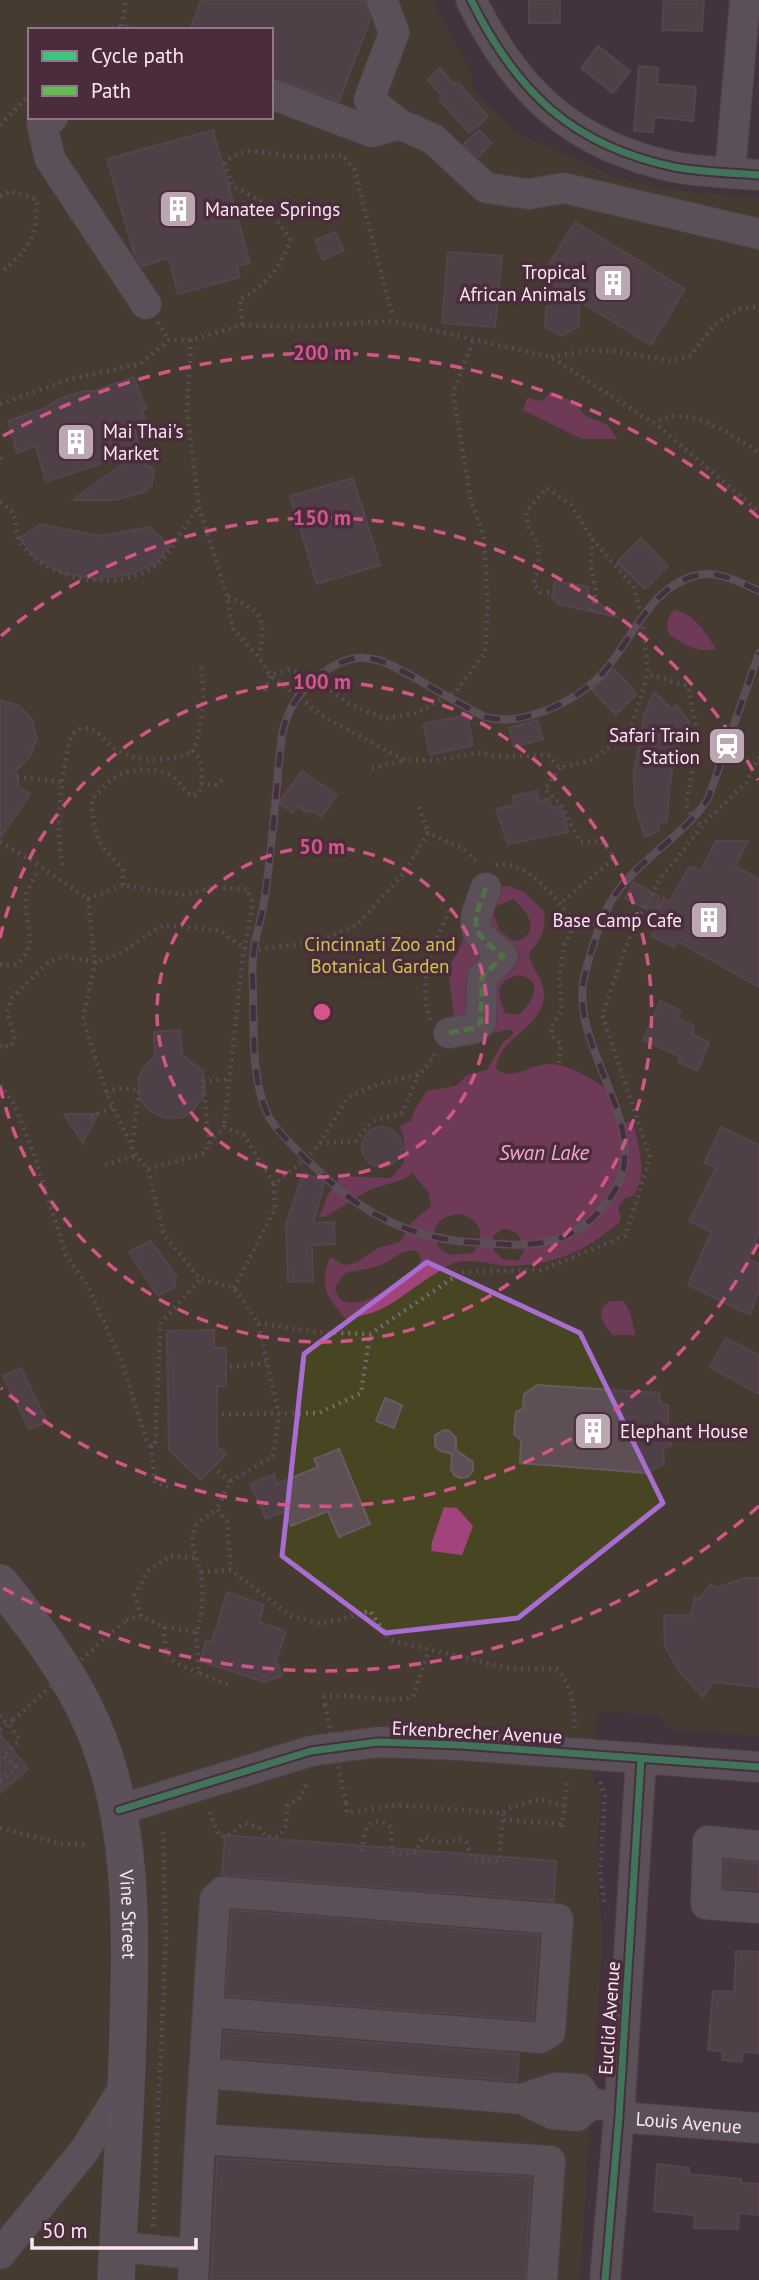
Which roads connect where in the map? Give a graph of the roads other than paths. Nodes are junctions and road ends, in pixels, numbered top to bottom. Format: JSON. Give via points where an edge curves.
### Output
{"nodes":[{"id":1,"x":382,"y":0,"type":"edge"},
{"id":2,"x":471,"y":0,"type":"edge"},
{"id":3,"x":745,"y":0,"type":"edge"},
{"id":4,"x":273,"y":95,"type":"edge"},
{"id":5,"x":50,"y":119,"type":"edge"},
{"id":6,"x":400,"y":124,"type":"junction"},
{"id":7,"x":745,"y":174,"type":"edge"},
{"id":8,"x":759,"y":233,"type":"edge"},
{"id":9,"x":146,"y":304,"type":"dead end"},
{"id":10,"x":485,"y":874,"type":"road end"},
{"id":11,"x":439,"y":1034,"type":"road end"},
{"id":12,"x":0,"y":1583,"type":"edge"},
{"id":13,"x":641,"y":1759,"type":"junction"},
{"id":14,"x":759,"y":1767,"type":"edge"},
{"id":15,"x":119,"y":1810,"type":"junction"},
{"id":16,"x":759,"y":1846,"type":"edge"},
{"id":17,"x":759,"y":1908,"type":"edge"},
{"id":18,"x":208,"y":2012,"type":"junction"},
{"id":19,"x":204,"y":2073,"type":"junction"},
{"id":20,"x":127,"y":2085,"type":"junction"},
{"id":21,"x":609,"y":2109,"type":"junction"},
{"id":22,"x":759,"y":2128,"type":"edge"},
{"id":23,"x":200,"y":2139,"type":"junction"},
{"id":24,"x":0,"y":2254,"type":"edge"},
{"id":25,"x":129,"y":2259,"type":"edge"},
{"id":26,"x":194,"y":2267,"type":"edge"},
{"id":27,"x":542,"y":2280,"type":"edge"},
{"id":28,"x":606,"y":2280,"type":"edge"}],
"edges":[{"from":1,"to":6,"type":"street","via":[[394,33],[369,100]]},
{"from":2,"to":7,"type":"street","via":[[512,70],[563,120],[636,157],[676,167]]},
{"from":3,"to":7,"type":"street"},
{"from":4,"to":6,"type":"street","via":[[372,132]]},
{"from":5,"to":9,"type":"street","via":[[42,125],[50,159]]},
{"from":6,"to":8,"type":"street","via":[[433,139],[486,188],[529,194],[564,188]]},
{"from":10,"to":11,"type":"street","via":[[475,926],[478,936],[503,956],[482,977],[481,1022],[475,1028]]},
{"from":12,"to":15,"type":"main road","name":"Vine Street","via":[[80,1698]]},
{"from":13,"to":14,"type":"street","name":"Erkenbrecher Avenue"},
{"from":13,"to":15,"type":"street","name":"Erkenbrecher Avenue","via":[[389,1742],[312,1770]]},
{"from":13,"to":21,"type":"street","name":"Euclid Avenue"},
{"from":15,"to":20,"type":"main road","name":"Vine Street","via":[[128,1900]]},
{"from":16,"to":17,"type":"street","via":[[708,1841],[705,1904]]},
{"from":18,"to":18,"type":"street","via":[[215,1899],[222,1892],[558,1919],[550,2032],[540,2038]]},
{"from":18,"to":19,"type":"street"},
{"from":19,"to":21,"type":"street","name":"Louis Avenue"},
{"from":19,"to":23,"type":"street"},
{"from":20,"to":24,"type":"street","via":[[84,2151]]},
{"from":20,"to":25,"type":"main road","name":"Vine Street"},
{"from":21,"to":22,"type":"street","name":"Louis Avenue"},
{"from":21,"to":28,"type":"street","name":"Euclid Avenue"},
{"from":23,"to":26,"type":"street"},
{"from":23,"to":27,"type":"street","via":[[550,2161]]},
{"from":25,"to":26,"type":"street"}]}
